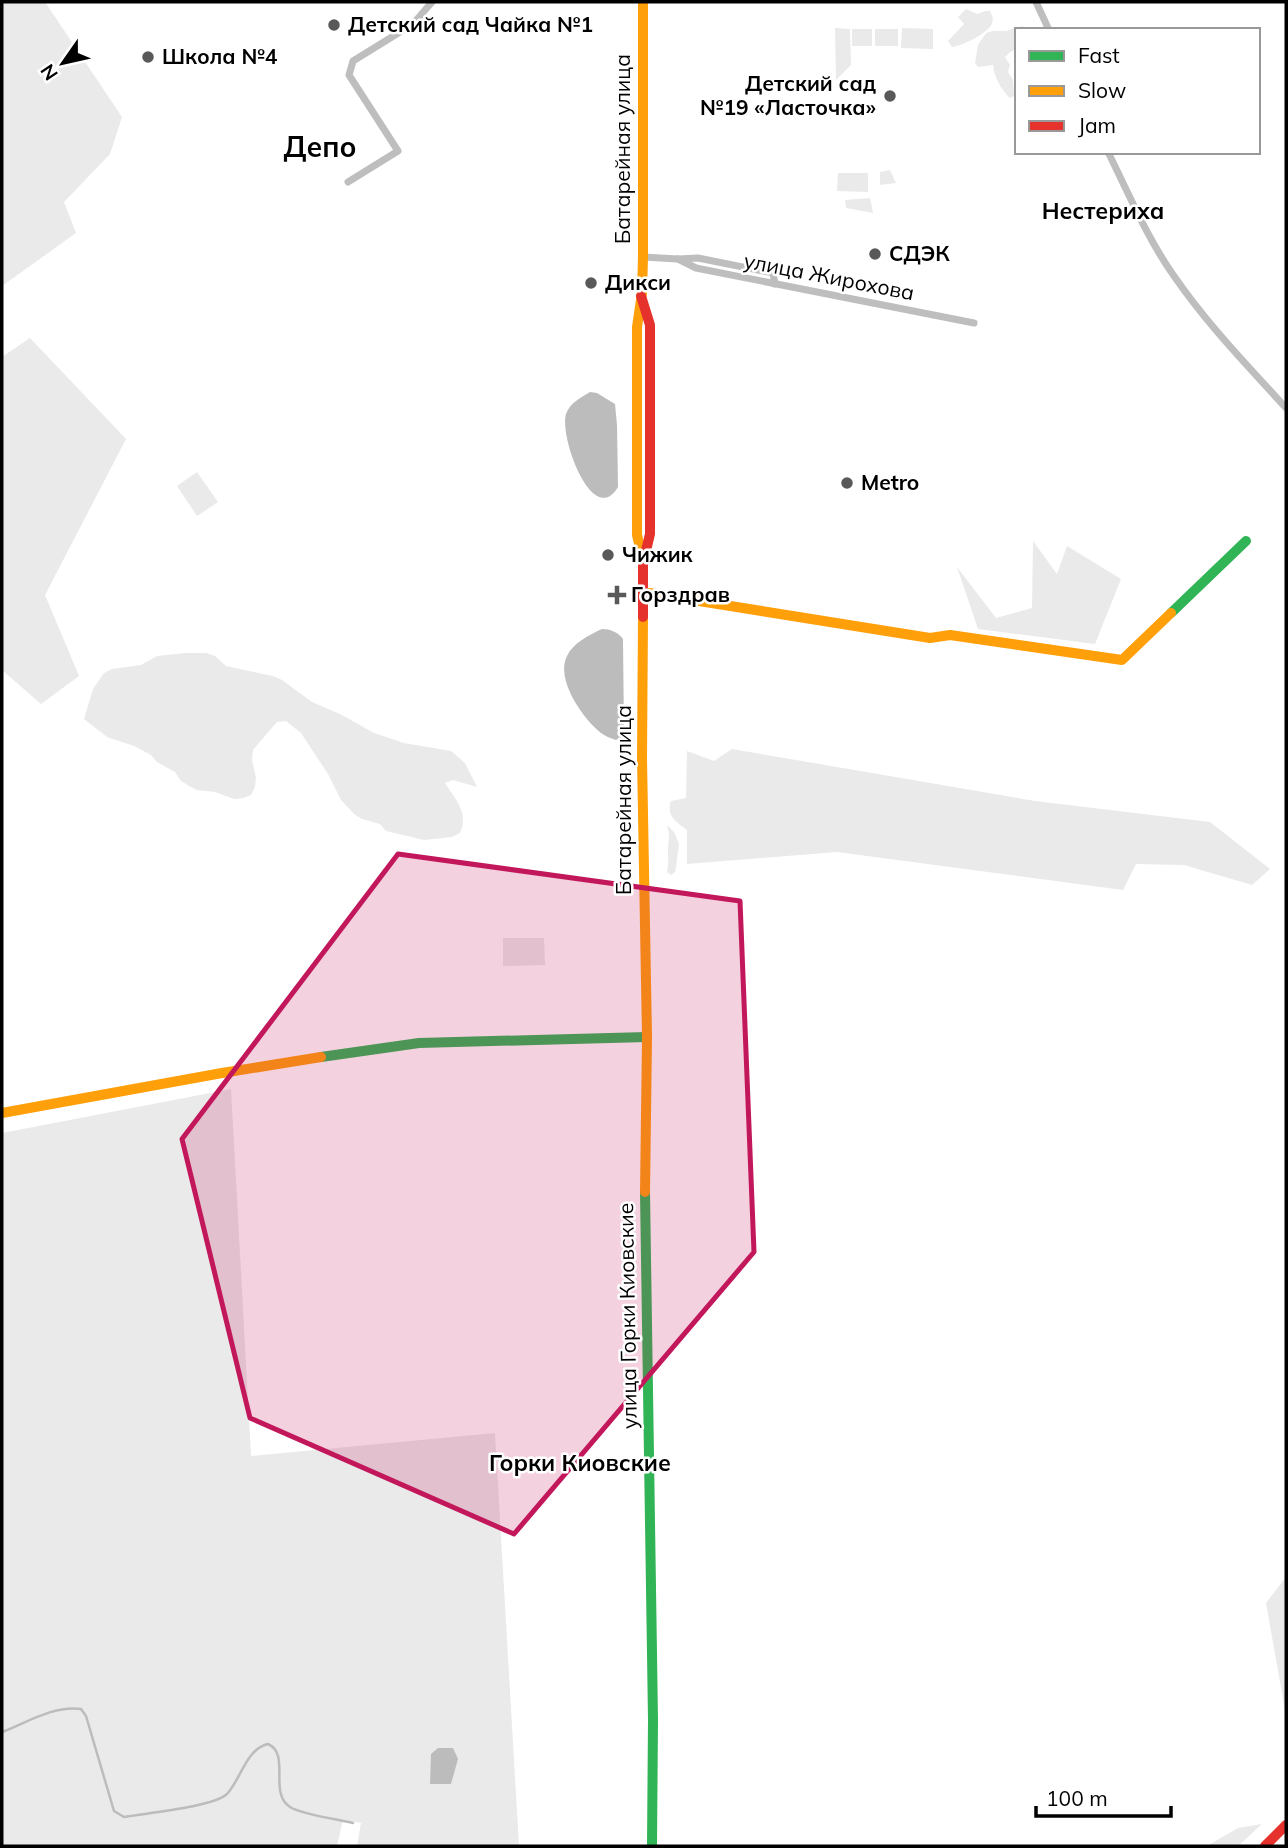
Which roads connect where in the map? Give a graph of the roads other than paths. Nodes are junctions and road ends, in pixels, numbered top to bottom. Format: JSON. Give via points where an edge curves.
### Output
{"nodes":[{"id":1,"x":643,"y":2,"type":"edge"},
{"id":2,"x":1036,"y":2,"type":"edge"},
{"id":3,"x":429,"y":3,"type":"edge"},
{"id":4,"x":1048,"y":28,"type":"edge"},
{"id":5,"x":1109,"y":154,"type":"edge"},
{"id":6,"x":348,"y":182,"type":"dead end"},
{"id":7,"x":643,"y":257,"type":"junction"},
{"id":8,"x":678,"y":259,"type":"junction"},
{"id":9,"x":775,"y":284,"type":"junction"},
{"id":10,"x":974,"y":323,"type":"dead end"},
{"id":11,"x":1286,"y":408,"type":"edge"},
{"id":12,"x":1246,"y":541,"type":"dead end"},
{"id":13,"x":643,"y":592,"type":"junction"},
{"id":14,"x":647,"y":1037,"type":"junction"},
{"id":15,"x":2,"y":1113,"type":"edge"},
{"id":16,"x":1286,"y":1825,"type":"edge"},
{"id":17,"x":652,"y":1846,"type":"edge"},
{"id":18,"x":1265,"y":1846,"type":"edge"}],
"edges":[{"from":1,"to":7,"type":"main road","name":"Батарейная улица"},
{"from":2,"to":4,"type":"street"},
{"from":3,"to":6,"type":"street","via":[[413,24],[353,61],[349,75],[398,151]]},
{"from":5,"to":11,"type":"street","via":[[1172,274],[1203,316]]},
{"from":7,"to":8,"type":"street","name":"улица Жирохова"},
{"from":7,"to":13,"type":"main road","name":"Батарейная улица","via":[[637,327],[637,535]]},
{"from":8,"to":9,"type":"street","name":"улица Жирохова","via":[[696,268]]},
{"from":8,"to":9,"type":"street","name":"улица Жирохова","via":[[698,258],[773,273]]},
{"from":9,"to":10,"type":"street","name":"улица Жирохова"},
{"from":12,"to":13,"type":"main road","via":[[1122,660],[950,635],[930,639]]},
{"from":13,"to":14,"type":"main road","name":"Батарейная улица"},
{"from":14,"to":15,"type":"main road","via":[[372,1049]]},
{"from":14,"to":17,"type":"main road","name":"улица Горки Киовские"},
{"from":16,"to":18,"type":"main road"}]}
